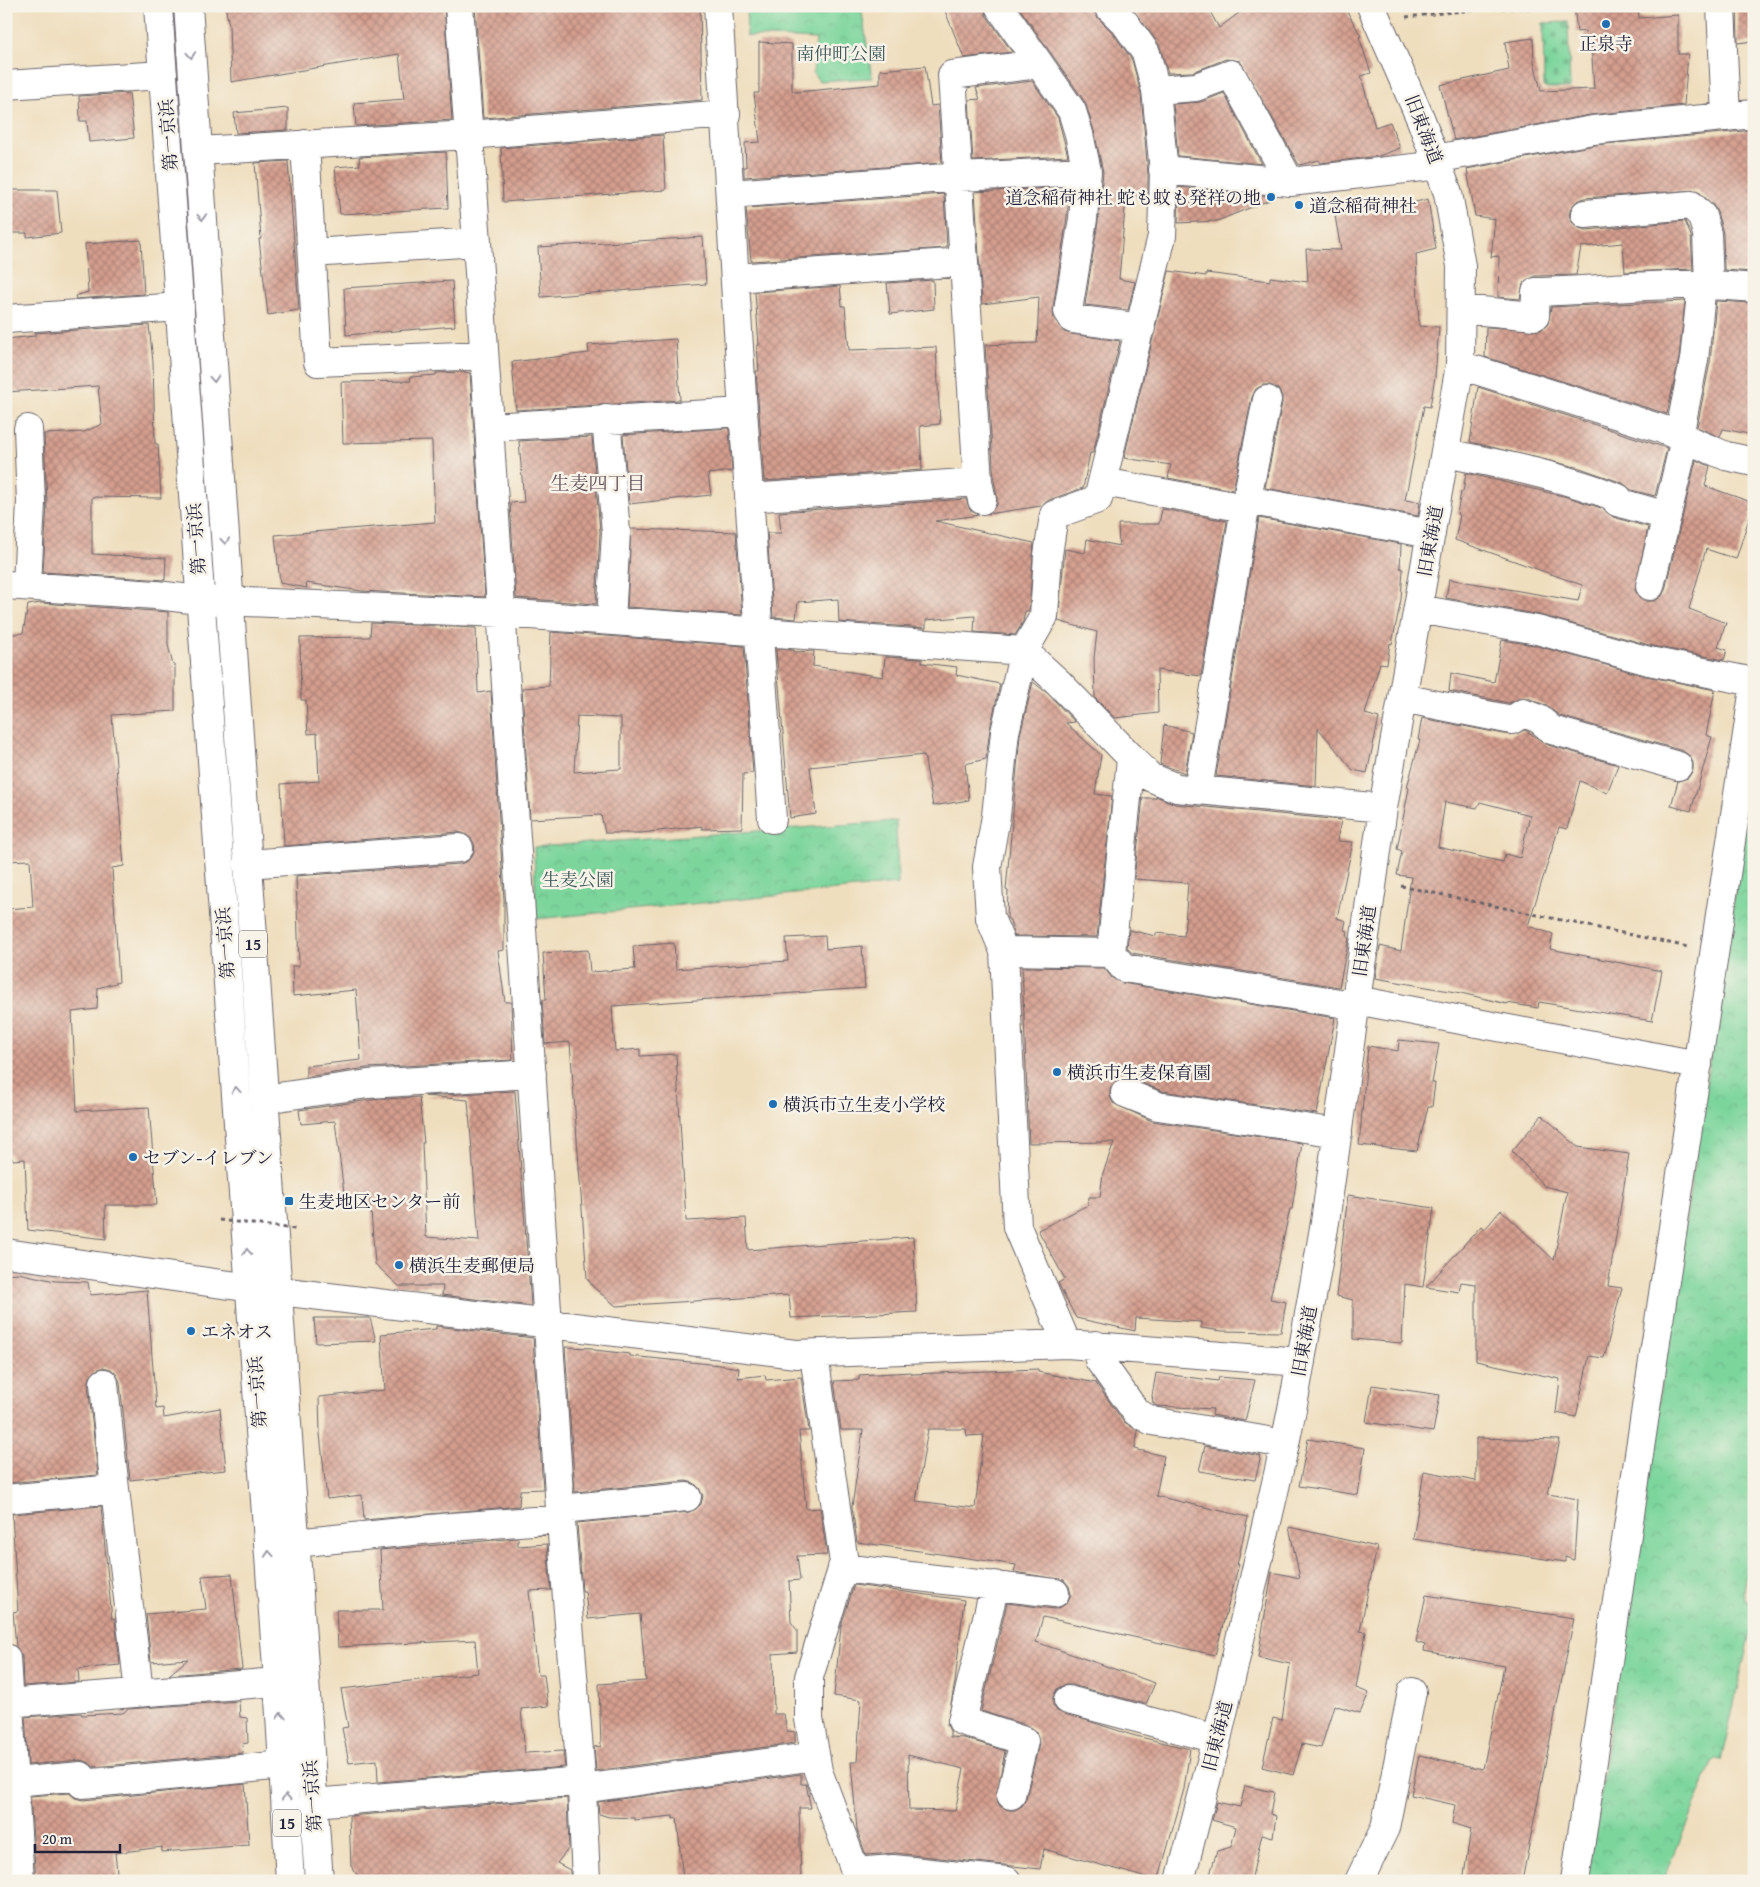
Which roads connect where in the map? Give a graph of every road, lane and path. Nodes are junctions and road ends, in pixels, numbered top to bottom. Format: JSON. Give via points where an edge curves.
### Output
{"nodes":[{"id":1,"x":158,"y":6,"type":"edge"},
{"id":2,"x":188,"y":6,"type":"edge"},
{"id":3,"x":459,"y":6,"type":"edge"},
{"id":4,"x":718,"y":6,"type":"edge"},
{"id":5,"x":999,"y":6,"type":"edge"},
{"id":6,"x":1108,"y":6,"type":"edge"},
{"id":7,"x":1721,"y":6,"type":"edge"},
{"id":8,"x":1572,"y":11,"type":"dead end"},
{"id":9,"x":1374,"y":13,"type":"edge"},
{"id":10,"x":1038,"y":64,"type":"junction"},
{"id":11,"x":163,"y":75,"type":"junction"},
{"id":12,"x":6,"y":85,"type":"edge"},
{"id":13,"x":1156,"y":90,"type":"junction"},
{"id":14,"x":726,"y":114,"type":"junction"},
{"id":15,"x":1754,"y":114,"type":"edge"},
{"id":16,"x":1726,"y":117,"type":"junction"},
{"id":17,"x":469,"y":135,"type":"junction"},
{"id":18,"x":305,"y":144,"type":"junction"},
{"id":19,"x":198,"y":151,"type":"junction"},
{"id":20,"x":1436,"y":159,"type":"junction"},
{"id":21,"x":1163,"y":170,"type":"junction"},
{"id":22,"x":1087,"y":172,"type":"junction"},
{"id":23,"x":958,"y":177,"type":"junction"},
{"id":24,"x":1290,"y":182,"type":"junction"},
{"id":25,"x":730,"y":194,"type":"junction"},
{"id":26,"x":1585,"y":214,"type":"dead end"},
{"id":27,"x":477,"y":242,"type":"junction"},
{"id":28,"x":312,"y":253,"type":"junction"},
{"id":29,"x":964,"y":262,"type":"junction"},
{"id":30,"x":735,"y":278,"type":"junction"},
{"id":31,"x":1706,"y":284,"type":"junction"},
{"id":32,"x":1754,"y":288,"type":"edge"},
{"id":33,"x":180,"y":307,"type":"junction"},
{"id":34,"x":1461,"y":308,"type":"junction"},
{"id":35,"x":6,"y":320,"type":"edge"},
{"id":36,"x":1141,"y":328,"type":"junction"},
{"id":37,"x":484,"y":354,"type":"junction"},
{"id":38,"x":1460,"y":365,"type":"junction"},
{"id":39,"x":1267,"y":400,"type":"dead end"},
{"id":40,"x":743,"y":412,"type":"junction"},
{"id":41,"x":606,"y":419,"type":"junction"},
{"id":42,"x":489,"y":427,"type":"junction"},
{"id":43,"x":28,"y":429,"type":"dead end"},
{"id":44,"x":1682,"y":438,"type":"junction"},
{"id":45,"x":1445,"y":453,"type":"junction"},
{"id":46,"x":1754,"y":462,"type":"edge"},
{"id":47,"x":1102,"y":482,"type":"junction"},
{"id":48,"x":749,"y":498,"type":"junction"},
{"id":49,"x":1246,"y":504,"type":"junction"},
{"id":50,"x":1667,"y":516,"type":"junction"},
{"id":51,"x":1431,"y":534,"type":"junction"},
{"id":52,"x":16,"y":585,"type":"edge"},
{"id":53,"x":1650,"y":586,"type":"dead end"},
{"id":54,"x":200,"y":600,"type":"junction"},
{"id":55,"x":229,"y":602,"type":"junction"},
{"id":56,"x":1418,"y":609,"type":"junction"},
{"id":57,"x":501,"y":613,"type":"junction"},
{"id":58,"x":610,"y":621,"type":"junction"},
{"id":59,"x":759,"y":631,"type":"junction"},
{"id":60,"x":1024,"y":651,"type":"junction"},
{"id":61,"x":1754,"y":682,"type":"edge"},
{"id":62,"x":1754,"y":688,"type":"edge"},
{"id":63,"x":1402,"y":698,"type":"junction"},
{"id":64,"x":1131,"y":759,"type":"junction"},
{"id":65,"x":1678,"y":766,"type":"dead end"},
{"id":66,"x":1198,"y":789,"type":"junction"},
{"id":67,"x":1383,"y":808,"type":"junction"},
{"id":68,"x":772,"y":819,"type":"dead end"},
{"id":69,"x":459,"y":848,"type":"dead end"},
{"id":70,"x":247,"y":864,"type":"junction"},
{"id":71,"x":1373,"y":880,"type":"junction"},
{"id":72,"x":1004,"y":951,"type":"junction"},
{"id":73,"x":1111,"y":953,"type":"junction"},
{"id":74,"x":1714,"y":953,"type":"junction"},
{"id":75,"x":1356,"y":1000,"type":"junction"},
{"id":76,"x":1698,"y":1065,"type":"junction"},
{"id":77,"x":532,"y":1074,"type":"junction"},
{"id":78,"x":1125,"y":1093,"type":"dead end"},
{"id":79,"x":264,"y":1098,"type":"junction"},
{"id":80,"x":1338,"y":1133,"type":"junction"},
{"id":81,"x":219,"y":1220,"type":"dead end"},
{"id":82,"x":295,"y":1229,"type":"dead end"},
{"id":83,"x":6,"y":1254,"type":"edge"},
{"id":84,"x":250,"y":1287,"type":"junction"},
{"id":85,"x":277,"y":1290,"type":"junction"},
{"id":86,"x":550,"y":1324,"type":"junction"},
{"id":87,"x":1068,"y":1344,"type":"junction"},
{"id":88,"x":1096,"y":1345,"type":"junction"},
{"id":89,"x":814,"y":1355,"type":"junction"},
{"id":90,"x":1300,"y":1362,"type":"junction"},
{"id":91,"x":104,"y":1383,"type":"dead end"},
{"id":92,"x":1285,"y":1444,"type":"junction"},
{"id":93,"x":114,"y":1489,"type":"junction"},
{"id":94,"x":687,"y":1497,"type":"dead end"},
{"id":95,"x":6,"y":1499,"type":"edge"},
{"id":96,"x":560,"y":1514,"type":"junction"},
{"id":97,"x":294,"y":1543,"type":"junction"},
{"id":98,"x":842,"y":1568,"type":"junction"},
{"id":99,"x":995,"y":1585,"type":"junction"},
{"id":100,"x":1055,"y":1593,"type":"dead end"},
{"id":101,"x":6,"y":1658,"type":"edge"},
{"id":102,"x":278,"y":1682,"type":"junction"},
{"id":103,"x":1412,"y":1692,"type":"dead end"},
{"id":104,"x":139,"y":1693,"type":"junction"},
{"id":105,"x":1068,"y":1700,"type":"dead end"},
{"id":106,"x":8,"y":1702,"type":"edge"},
{"id":107,"x":1217,"y":1739,"type":"junction"},
{"id":108,"x":815,"y":1756,"type":"junction"},
{"id":109,"x":284,"y":1765,"type":"junction"},
{"id":110,"x":14,"y":1782,"type":"junction"},
{"id":111,"x":582,"y":1785,"type":"junction"},
{"id":112,"x":1011,"y":1795,"type":"dead end"},
{"id":113,"x":312,"y":1803,"type":"junction"},
{"id":114,"x":11,"y":1822,"type":"edge"},
{"id":115,"x":857,"y":1876,"type":"edge"},
{"id":116,"x":20,"y":1881,"type":"edge"},
{"id":117,"x":290,"y":1881,"type":"edge"},
{"id":118,"x":319,"y":1881,"type":"edge"},
{"id":119,"x":586,"y":1881,"type":"edge"},
{"id":120,"x":1007,"y":1881,"type":"edge"},
{"id":121,"x":1180,"y":1881,"type":"edge"},
{"id":122,"x":1359,"y":1881,"type":"edge"},
{"id":123,"x":1575,"y":1881,"type":"edge"}],
"edges":[{"from":1,"to":11,"type":"main road","name":"第一京浜","number":"15"},
{"from":2,"to":19,"type":"main road","name":"第一京浜","number":"15","one_way":true},
{"from":3,"to":17,"type":"main road"},
{"from":4,"to":14,"type":"main road"},
{"from":5,"to":10,"type":"main road"},
{"from":6,"to":13,"type":"main road","via":[[1125,23],[1146,54]]},
{"from":7,"to":16,"type":"main road"},
{"from":8,"to":9,"type":"path","via":[[1550,8]]},
{"from":9,"to":20,"type":"main road","name":"旧東海道"},
{"from":10,"to":22,"type":"main road","via":[[1072,111]]},
{"from":10,"to":23,"type":"main road","via":[[952,75]]},
{"from":11,"to":12,"type":"main road"},
{"from":11,"to":33,"type":"main road","name":"第一京浜","number":"15"},
{"from":13,"to":21,"type":"main road"},
{"from":13,"to":24,"type":"main road","via":[[1196,87],[1231,74]]},
{"from":14,"to":17,"type":"main road"},
{"from":14,"to":25,"type":"main road"},
{"from":15,"to":16,"type":"main road"},
{"from":16,"to":20,"type":"main road","via":[[1593,130]]},
{"from":17,"to":18,"type":"main road"},
{"from":17,"to":27,"type":"main road"},
{"from":18,"to":19,"type":"main road"},
{"from":18,"to":28,"type":"main road"},
{"from":19,"to":55,"type":"main road","name":"第一京浜","number":"15","one_way":true},
{"from":20,"to":24,"type":"main road","via":[[1422,167]]},
{"from":20,"to":34,"type":"main road","name":"旧東海道","via":[[1448,193],[1461,266]]},
{"from":21,"to":24,"type":"main road"},
{"from":21,"to":36,"type":"main road","via":[[1162,236]]},
{"from":22,"to":23,"type":"main road"},
{"from":22,"to":36,"type":"main road","via":[[1068,311],[1073,319]]},
{"from":23,"to":25,"type":"main road"},
{"from":23,"to":29,"type":"main road"},
{"from":25,"to":30,"type":"main road"},
{"from":26,"to":31,"type":"main road","via":[[1690,205],[1702,216],[1707,234]]},
{"from":27,"to":28,"type":"main road"},
{"from":27,"to":37,"type":"main road"},
{"from":28,"to":37,"type":"main road","via":[[318,362]]},
{"from":29,"to":30,"type":"main road"},
{"from":29,"to":48,"type":"main road","via":[[980,491]]},
{"from":30,"to":40,"type":"main road"},
{"from":31,"to":32,"type":"main road"},
{"from":31,"to":34,"type":"main road","via":[[1651,284],[1606,290],[1536,292],[1536,316]]},
{"from":31,"to":44,"type":"main road"},
{"from":33,"to":35,"type":"main road"},
{"from":33,"to":54,"type":"main road","name":"第一京浜","number":"15"},
{"from":34,"to":38,"type":"main road","name":"旧東海道"},
{"from":36,"to":47,"type":"main road"},
{"from":37,"to":42,"type":"main road"},
{"from":38,"to":44,"type":"main road"},
{"from":38,"to":45,"type":"main road","name":"旧東海道"},
{"from":39,"to":49,"type":"main road"},
{"from":40,"to":41,"type":"main road"},
{"from":40,"to":48,"type":"main road"},
{"from":41,"to":42,"type":"main road"},
{"from":41,"to":58,"type":"main road","via":[[616,532]]},
{"from":42,"to":57,"type":"main road"},
{"from":43,"to":52,"type":"main road","via":[[32,502]]},
{"from":44,"to":46,"type":"main road","via":[[1726,456]]},
{"from":44,"to":50,"type":"main road"},
{"from":45,"to":50,"type":"main road","via":[[1522,468],[1589,487],[1618,498],[1617,502]]},
{"from":45,"to":51,"type":"main road","name":"旧東海道"},
{"from":47,"to":49,"type":"main road"},
{"from":47,"to":60,"type":"main road","via":[[1098,499],[1054,515],[1044,616]]},
{"from":48,"to":59,"type":"main road"},
{"from":49,"to":51,"type":"main road"},
{"from":49,"to":66,"type":"main road"},
{"from":50,"to":53,"type":"main road"},
{"from":51,"to":56,"type":"main road","name":"旧東海道"},
{"from":52,"to":54,"type":"main road"},
{"from":54,"to":55,"type":"main road"},
{"from":84,"to":54,"type":"main road","name":"第一京浜","number":"15","one_way":true},
{"from":55,"to":57,"type":"main road"},
{"from":55,"to":70,"type":"main road","name":"第一京浜","number":"15"},
{"from":56,"to":61,"type":"main road","via":[[1537,630],[1649,661]]},
{"from":56,"to":63,"type":"main road","name":"旧東海道"},
{"from":57,"to":58,"type":"main road"},
{"from":57,"to":77,"type":"main road"},
{"from":58,"to":59,"type":"main road"},
{"from":59,"to":60,"type":"main road"},
{"from":59,"to":68,"type":"main road"},
{"from":60,"to":64,"type":"main road"},
{"from":60,"to":72,"type":"main road","via":[[1005,732],[987,867],[990,918]]},
{"from":62,"to":74,"type":"main road"},
{"from":63,"to":65,"type":"main road","via":[[1512,720],[1523,714],[1539,719],[1552,730]]},
{"from":63,"to":67,"type":"main road","name":"旧東海道"},
{"from":64,"to":66,"type":"main road","via":[[1150,777],[1177,788]]},
{"from":64,"to":73,"type":"main road"},
{"from":66,"to":67,"type":"main road"},
{"from":67,"to":71,"type":"main road","name":"旧東海道"},
{"from":69,"to":70,"type":"main road"},
{"from":70,"to":79,"type":"main road","name":"第一京浜","number":"15"},
{"from":71,"to":74,"type":"path"},
{"from":71,"to":75,"type":"main road","name":"旧東海道"},
{"from":72,"to":73,"type":"main road"},
{"from":72,"to":87,"type":"main road","via":[[1017,1226]]},
{"from":73,"to":75,"type":"main road","via":[[1124,968],[1340,1003]]},
{"from":74,"to":76,"type":"main road"},
{"from":75,"to":76,"type":"main road"},
{"from":75,"to":80,"type":"main road","name":"旧東海道"},
{"from":76,"to":123,"type":"main road"},
{"from":77,"to":79,"type":"main road","via":[[368,1084]]},
{"from":77,"to":86,"type":"main road"},
{"from":78,"to":80,"type":"main road","via":[[1158,1106]]},
{"from":79,"to":85,"type":"main road","name":"第一京浜","number":"15"},
{"from":80,"to":90,"type":"main road","name":"旧東海道"},
{"from":81,"to":82,"type":"path","bridge":true},
{"from":83,"to":84,"type":"main road"},
{"from":84,"to":85,"type":"main road"},
{"from":102,"to":84,"type":"main road","name":"第一京浜","number":"15","one_way":true},
{"from":85,"to":86,"type":"main road"},
{"from":85,"to":97,"type":"main road","name":"第一京浜","number":"15"},
{"from":86,"to":89,"type":"main road"},
{"from":86,"to":96,"type":"main road"},
{"from":87,"to":88,"type":"main road"},
{"from":87,"to":89,"type":"main road"},
{"from":88,"to":90,"type":"main road"},
{"from":88,"to":92,"type":"main road","via":[[1099,1360],[1136,1412],[1152,1421]]},
{"from":89,"to":98,"type":"main road","via":[[844,1563]]},
{"from":90,"to":92,"type":"main road","name":"旧東海道"},
{"from":91,"to":93,"type":"main road"},
{"from":92,"to":107,"type":"main road","name":"旧東海道"},
{"from":93,"to":95,"type":"main road"},
{"from":93,"to":104,"type":"main road"},
{"from":94,"to":96,"type":"main road"},
{"from":96,"to":97,"type":"main road"},
{"from":96,"to":111,"type":"main road"},
{"from":97,"to":113,"type":"main road","name":"第一京浜","number":"15"},
{"from":98,"to":99,"type":"main road"},
{"from":98,"to":108,"type":"main road","via":[[810,1677],[809,1719]]},
{"from":99,"to":100,"type":"main road"},
{"from":99,"to":112,"type":"main road","via":[[962,1721],[1024,1741]]},
{"from":101,"to":106,"type":"main road"},
{"from":102,"to":104,"type":"main road"},
{"from":109,"to":102,"type":"main road","name":"第一京浜","number":"15","one_way":true},
{"from":103,"to":122,"type":"main road","via":[[1385,1828]]},
{"from":104,"to":106,"type":"main road"},
{"from":105,"to":107,"type":"main road"},
{"from":106,"to":110,"type":"main road"},
{"from":107,"to":121,"type":"main road","name":"旧東海道"},
{"from":108,"to":111,"type":"main road"},
{"from":108,"to":115,"type":"main road"},
{"from":109,"to":110,"type":"main road","via":[[82,1784],[82,1776]]},
{"from":117,"to":109,"type":"main road","name":"第一京浜","number":"15","one_way":true},
{"from":110,"to":114,"type":"main road"},
{"from":111,"to":113,"type":"main road"},
{"from":111,"to":119,"type":"main road"},
{"from":113,"to":118,"type":"main road","name":"第一京浜","number":"15"},
{"from":114,"to":116,"type":"main road"},
{"from":115,"to":120,"type":"main road","via":[[893,1869]]}]}
